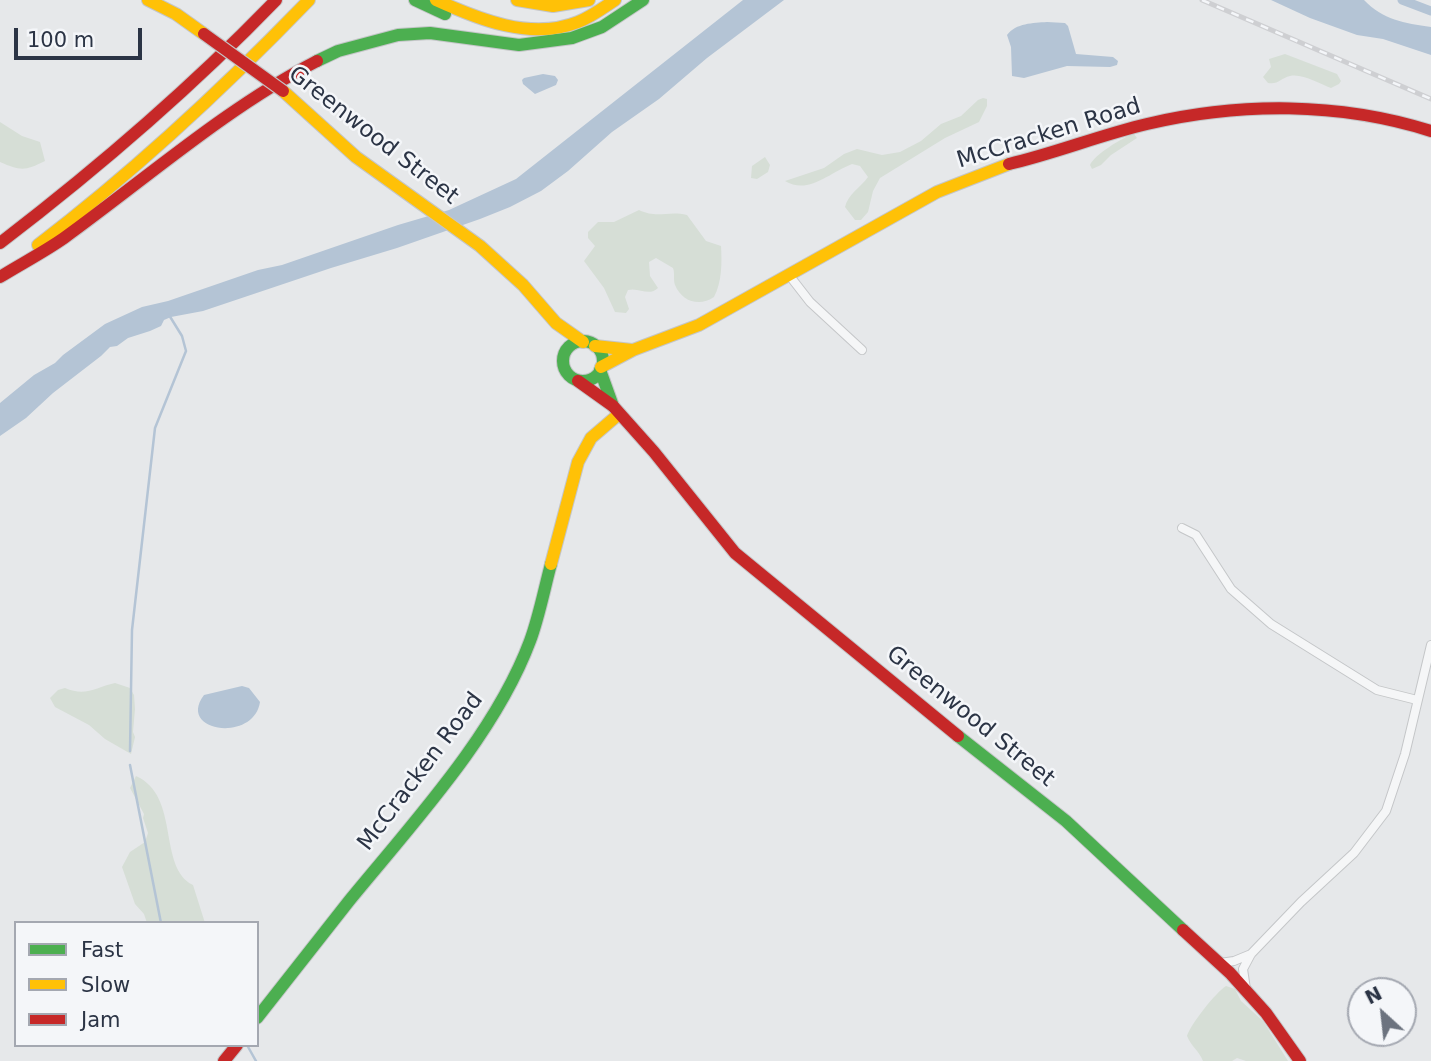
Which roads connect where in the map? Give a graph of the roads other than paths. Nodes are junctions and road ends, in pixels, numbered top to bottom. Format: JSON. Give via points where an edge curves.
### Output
{"nodes":[{"id":1,"x":148,"y":0,"type":"edge"},
{"id":2,"x":264,"y":0,"type":"edge"},
{"id":3,"x":276,"y":0,"type":"edge"},
{"id":4,"x":309,"y":0,"type":"edge"},
{"id":5,"x":415,"y":0,"type":"edge"},
{"id":6,"x":436,"y":0,"type":"edge"},
{"id":7,"x":517,"y":0,"type":"edge"},
{"id":8,"x":589,"y":0,"type":"edge"},
{"id":9,"x":615,"y":0,"type":"edge"},
{"id":10,"x":643,"y":0,"type":"edge"},
{"id":11,"x":540,"y":42,"type":"junction"},
{"id":12,"x":233,"y":46,"type":"junction"},
{"id":13,"x":1431,"y":131,"type":"edge"},
{"id":14,"x":0,"y":243,"type":"edge"},
{"id":15,"x":0,"y":275,"type":"edge"},
{"id":16,"x":789,"y":275,"type":"junction"},
{"id":17,"x":556,"y":323,"type":"junction"},
{"id":18,"x":589,"y":344,"type":"junction"},
{"id":19,"x":633,"y":350,"type":"junction"},
{"id":20,"x":862,"y":350,"type":"dead end"},
{"id":21,"x":565,"y":353,"type":"junction"},
{"id":22,"x":601,"y":368,"type":"junction"},
{"id":23,"x":578,"y":381,"type":"junction"},
{"id":24,"x":616,"y":410,"type":"junction"},
{"id":25,"x":1182,"y":528,"type":"dead end"},
{"id":26,"x":1431,"y":645,"type":"edge"},
{"id":27,"x":1418,"y":700,"type":"junction"},
{"id":28,"x":1251,"y":954,"type":"junction"},
{"id":29,"x":1220,"y":963,"type":"junction"},
{"id":30,"x":1247,"y":990,"type":"junction"},
{"id":31,"x":259,"y":1015,"type":"edge"},
{"id":32,"x":235,"y":1047,"type":"edge"},
{"id":33,"x":224,"y":1061,"type":"edge"},
{"id":34,"x":1300,"y":1061,"type":"edge"}],
"edges":[{"from":1,"to":17,"type":"main road","name":"Greenwood Street","bridge":true,"via":[[176,14],[283,91],[356,157],[460,231],[523,285]]},
{"from":2,"to":12,"type":"main road"},
{"from":3,"to":12,"type":"main road"},
{"from":4,"to":15,"type":"main road","via":[[149,155]]},
{"from":5,"to":11,"type":"main road","via":[[470,25]]},
{"from":6,"to":9,"type":"main road","via":[[494,24],[538,28],[573,24]]},
{"from":7,"to":8,"type":"main road","via":[[561,7]]},
{"from":10,"to":11,"type":"main road","via":[[601,27],[572,38]]},
{"from":11,"to":15,"type":"main road","via":[[519,45],[430,33],[398,35],[312,62],[198,138],[61,240]]},
{"from":12,"to":14,"type":"main road","via":[[68,192]]},
{"from":13,"to":16,"type":"main road","name":"McCracken Road","via":[[1357,113],[1285,107],[1146,124],[967,179],[895,213]]},
{"from":16,"to":19,"type":"main road","name":"McCracken Road","via":[[699,325]]},
{"from":16,"to":20,"type":"street","via":[[810,302]]},
{"from":17,"to":18,"type":"main road","name":"Greenwood Street"},
{"from":17,"to":21,"type":"main road","name":"Greenwood Street"},
{"from":18,"to":19,"type":"main road","name":"McCracken Road"},
{"from":18,"to":21,"type":"main road","via":[[572,345]]},
{"from":18,"to":22,"type":"main road","via":[[601,356]]},
{"from":19,"to":22,"type":"main road","name":"McCracken Road"},
{"from":21,"to":23,"type":"main road","via":[[565,370]]},
{"from":22,"to":23,"type":"main road","via":[[591,379]]},
{"from":22,"to":24,"type":"main road","name":"Greenwood Street"},
{"from":23,"to":24,"type":"main road","name":"Greenwood Street"},
{"from":24,"to":29,"type":"main road","name":"Greenwood Street","via":[[740,557],[1066,821]]},
{"from":24,"to":31,"type":"main road","name":"McCracken Road","via":[[591,438],[578,462],[530,641],[503,696],[413,825]]},
{"from":25,"to":27,"type":"street","via":[[1196,535],[1231,589],[1271,624],[1377,690]]},
{"from":26,"to":27,"type":"street"},
{"from":27,"to":28,"type":"street","via":[[1400,775],[1381,818],[1354,853]]},
{"from":28,"to":29,"type":"street"},
{"from":28,"to":30,"type":"street","via":[[1243,969]]},
{"from":29,"to":30,"type":"main road","name":"Greenwood Street"},
{"from":30,"to":34,"type":"main road","name":"Greenwood Street"},
{"from":32,"to":33,"type":"main road"}]}
